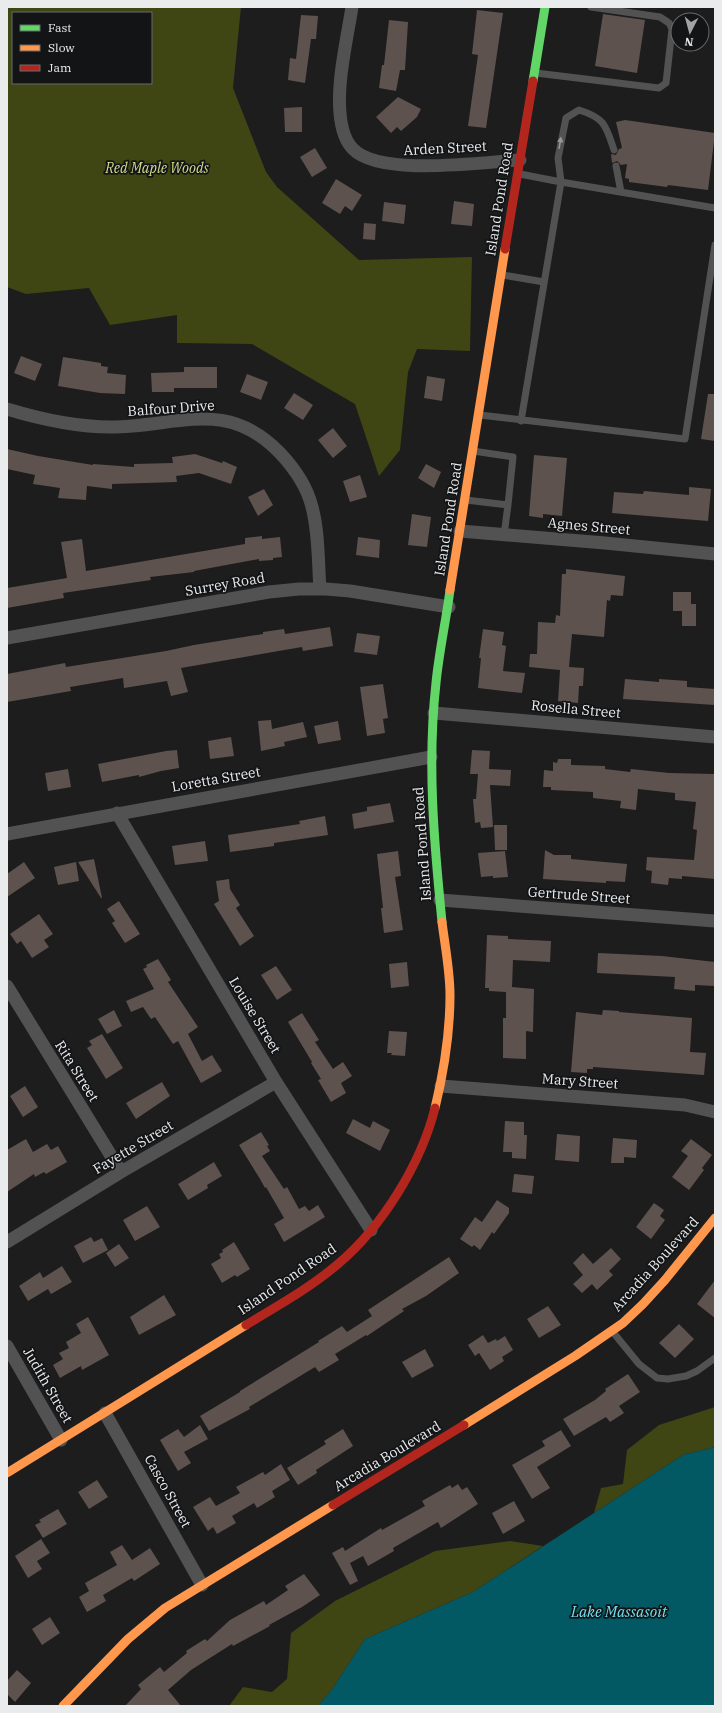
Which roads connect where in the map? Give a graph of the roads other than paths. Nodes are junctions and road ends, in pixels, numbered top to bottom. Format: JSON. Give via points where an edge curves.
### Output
{"nodes":[{"id":1,"x":352,"y":7,"type":"edge"},
{"id":2,"x":545,"y":7,"type":"edge"},
{"id":3,"x":591,"y":7,"type":"edge"},
{"id":4,"x":534,"y":73,"type":"junction"},
{"id":5,"x":614,"y":150,"type":"dead end"},
{"id":6,"x":616,"y":166,"type":"dead end"},
{"id":7,"x":519,"y":167,"type":"junction"},
{"id":8,"x":561,"y":182,"type":"junction"},
{"id":9,"x":621,"y":192,"type":"junction"},
{"id":10,"x":715,"y":208,"type":"edge"},
{"id":11,"x":715,"y":245,"type":"edge"},
{"id":12,"x":501,"y":275,"type":"junction"},
{"id":13,"x":544,"y":282,"type":"junction"},
{"id":14,"x":7,"y":409,"type":"edge"},
{"id":15,"x":478,"y":415,"type":"junction"},
{"id":16,"x":521,"y":421,"type":"junction"},
{"id":17,"x":473,"y":451,"type":"junction"},
{"id":18,"x":465,"y":500,"type":"junction"},
{"id":19,"x":508,"y":505,"type":"junction"},
{"id":20,"x":460,"y":531,"type":"junction"},
{"id":21,"x":504,"y":535,"type":"junction"},
{"id":22,"x":715,"y":554,"type":"edge"},
{"id":23,"x":320,"y":589,"type":"junction"},
{"id":24,"x":449,"y":607,"type":"junction"},
{"id":25,"x":7,"y":638,"type":"edge"},
{"id":26,"x":434,"y":713,"type":"junction"},
{"id":27,"x":715,"y":736,"type":"edge"},
{"id":28,"x":431,"y":758,"type":"junction"},
{"id":29,"x":117,"y":813,"type":"junction"},
{"id":30,"x":7,"y":834,"type":"edge"},
{"id":31,"x":440,"y":900,"type":"junction"},
{"id":32,"x":715,"y":921,"type":"edge"},
{"id":33,"x":7,"y":986,"type":"edge"},
{"id":34,"x":276,"y":1082,"type":"junction"},
{"id":35,"x":441,"y":1086,"type":"junction"},
{"id":36,"x":715,"y":1112,"type":"edge"},
{"id":37,"x":121,"y":1172,"type":"junction"},
{"id":38,"x":715,"y":1218,"type":"edge"},
{"id":39,"x":371,"y":1230,"type":"junction"},
{"id":40,"x":7,"y":1242,"type":"edge"},
{"id":41,"x":612,"y":1331,"type":"junction"},
{"id":42,"x":7,"y":1346,"type":"edge"},
{"id":43,"x":715,"y":1358,"type":"edge"},
{"id":44,"x":105,"y":1413,"type":"junction"},
{"id":45,"x":61,"y":1440,"type":"junction"},
{"id":46,"x":7,"y":1473,"type":"edge"},
{"id":47,"x":202,"y":1585,"type":"junction"},
{"id":48,"x":63,"y":1706,"type":"edge"}],
"edges":[{"from":1,"to":7,"type":"street","name":"Arden Street","via":[[340,94],[340,112],[343,132],[353,150],[377,161],[404,166]]},
{"from":2,"to":4,"type":"main road","name":"Island Pond Road"},
{"from":3,"to":4,"type":"lane","via":[[660,17],[669,23],[672,30],[666,83],[659,88]]},
{"from":4,"to":7,"type":"main road","name":"Island Pond Road"},
{"from":8,"to":5,"type":"lane","one_way":true,"via":[[558,158],[566,118],[579,110],[594,115],[607,128]]},
{"from":6,"to":9,"type":"lane"},
{"from":7,"to":8,"type":"lane"},
{"from":7,"to":12,"type":"main road","name":"Island Pond Road"},
{"from":8,"to":9,"type":"lane"},
{"from":8,"to":13,"type":"lane"},
{"from":9,"to":10,"type":"lane"},
{"from":11,"to":16,"type":"lane","via":[[685,439]]},
{"from":12,"to":13,"type":"lane"},
{"from":12,"to":15,"type":"main road","name":"Island Pond Road"},
{"from":13,"to":16,"type":"lane"},
{"from":14,"to":23,"type":"street","name":"Balfour Drive","via":[[50,420],[95,426],[124,427],[205,419],[226,421],[246,428],[266,440],[282,456],[297,474],[308,494],[315,524]]},
{"from":15,"to":16,"type":"lane"},
{"from":15,"to":17,"type":"main road","name":"Island Pond Road"},
{"from":17,"to":18,"type":"main road","name":"Island Pond Road"},
{"from":17,"to":19,"type":"lane","via":[[513,457]]},
{"from":18,"to":19,"type":"lane"},
{"from":18,"to":20,"type":"main road","name":"Island Pond Road"},
{"from":19,"to":21,"type":"lane"},
{"from":20,"to":21,"type":"street","name":"Agnes Street"},
{"from":20,"to":24,"type":"main road","name":"Island Pond Road"},
{"from":21,"to":22,"type":"street","name":"Agnes Street"},
{"from":23,"to":24,"type":"street","name":"Surrey Road","via":[[350,591]]},
{"from":23,"to":25,"type":"street","name":"Surrey Road","via":[[269,592]]},
{"from":24,"to":26,"type":"main road","name":"Island Pond Road"},
{"from":26,"to":27,"type":"street","name":"Rosella Street"},
{"from":26,"to":28,"type":"main road","name":"Island Pond Road"},
{"from":28,"to":29,"type":"street","name":"Loretta Street"},
{"from":28,"to":31,"type":"main road","name":"Island Pond Road","via":[[434,841]]},
{"from":29,"to":30,"type":"street","name":"Loretta Street"},
{"from":29,"to":34,"type":"street","name":"Louise Street"},
{"from":31,"to":32,"type":"street","name":"Gertrude Street"},
{"from":31,"to":35,"type":"main road","name":"Island Pond Road","via":[[450,1000],[447,1051]]},
{"from":33,"to":37,"type":"street","name":"Rita Street"},
{"from":34,"to":37,"type":"street","name":"Fayette Street"},
{"from":34,"to":39,"type":"street","name":"Louise Street"},
{"from":35,"to":36,"type":"street","name":"Mary Street","via":[[685,1105]]},
{"from":35,"to":39,"type":"main road","name":"Island Pond Road","via":[[432,1122],[415,1165]]},
{"from":37,"to":40,"type":"street","name":"Fayette Street"},
{"from":38,"to":41,"type":"main road","name":"Arcadia Boulevard","via":[[651,1295]]},
{"from":39,"to":44,"type":"main road","name":"Island Pond Road","via":[[344,1259],[326,1273]]},
{"from":41,"to":43,"type":"lane","via":[[639,1364],[656,1378],[686,1376]]},
{"from":41,"to":47,"type":"main road","name":"Arcadia Boulevard","via":[[555,1369]]},
{"from":42,"to":45,"type":"street","name":"Judith Street"},
{"from":44,"to":45,"type":"main road","name":"Island Pond Road"},
{"from":44,"to":47,"type":"street","name":"Casco Street"},
{"from":45,"to":46,"type":"main road","name":"Island Pond Road"},
{"from":47,"to":48,"type":"main road","name":"Arcadia Boulevard","via":[[144,1624]]}]}
